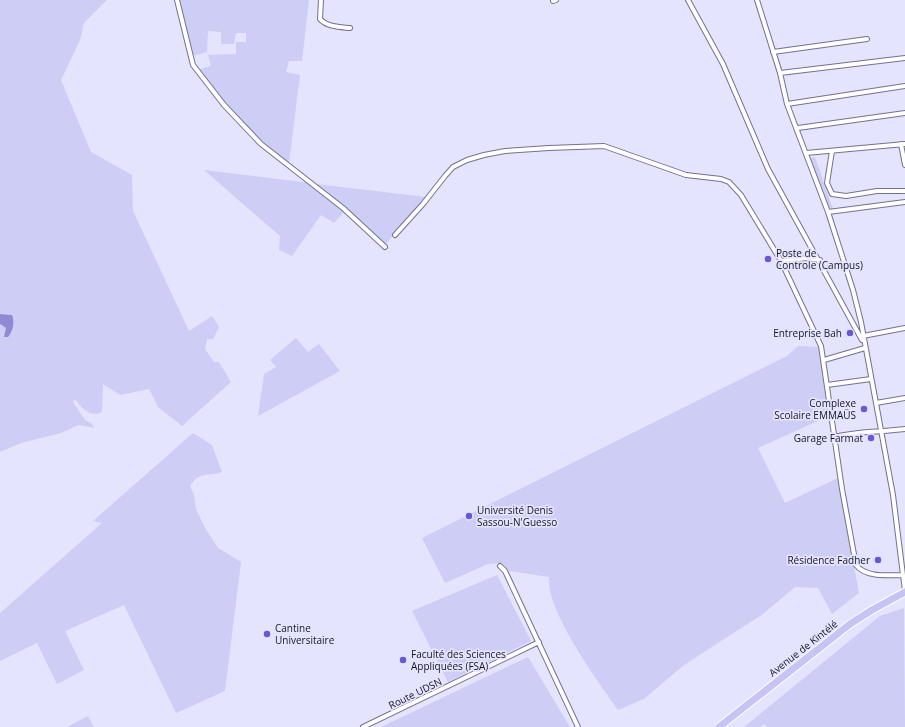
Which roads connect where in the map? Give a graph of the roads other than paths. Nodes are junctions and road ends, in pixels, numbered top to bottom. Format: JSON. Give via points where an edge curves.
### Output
{"nodes":[{"id":1,"x":177,"y":0,"type":"edge"},
{"id":2,"x":321,"y":0,"type":"edge"},
{"id":3,"x":688,"y":0,"type":"edge"},
{"id":4,"x":757,"y":0,"type":"edge"},
{"id":5,"x":350,"y":28,"type":"dead end"},
{"id":6,"x":867,"y":39,"type":"dead end"},
{"id":7,"x":773,"y":52,"type":"junction"},
{"id":8,"x":905,"y":58,"type":"edge"},
{"id":9,"x":780,"y":73,"type":"junction"},
{"id":10,"x":905,"y":86,"type":"edge"},
{"id":11,"x":788,"y":104,"type":"junction"},
{"id":12,"x":905,"y":113,"type":"edge"},
{"id":13,"x":798,"y":128,"type":"junction"},
{"id":14,"x":903,"y":144,"type":"edge"},
{"id":15,"x":832,"y":151,"type":"junction"},
{"id":16,"x":806,"y":153,"type":"junction"},
{"id":17,"x":905,"y":165,"type":"edge"},
{"id":18,"x":905,"y":191,"type":"edge"},
{"id":19,"x":905,"y":202,"type":"edge"},
{"id":20,"x":828,"y":212,"type":"junction"},
{"id":21,"x":394,"y":235,"type":"dead end"},
{"id":22,"x":385,"y":247,"type":"dead end"},
{"id":23,"x":820,"y":260,"type":"junction"},
{"id":24,"x":781,"y":261,"type":"junction"},
{"id":25,"x":905,"y":328,"type":"edge"},
{"id":26,"x":863,"y":336,"type":"junction"},
{"id":27,"x":865,"y":346,"type":"junction"},
{"id":28,"x":824,"y":360,"type":"junction"},
{"id":29,"x":871,"y":379,"type":"junction"},
{"id":30,"x":827,"y":385,"type":"junction"},
{"id":31,"x":905,"y":398,"type":"edge"},
{"id":32,"x":876,"y":404,"type":"junction"},
{"id":33,"x":905,"y":429,"type":"edge"},
{"id":34,"x":881,"y":432,"type":"junction"},
{"id":35,"x":834,"y":437,"type":"junction"},
{"id":36,"x":500,"y":566,"type":"dead end"},
{"id":37,"x":903,"y":575,"type":"junction"},
{"id":38,"x":905,"y":592,"type":"edge"},
{"id":39,"x":539,"y":642,"type":"junction"},
{"id":40,"x":363,"y":727,"type":"edge"},
{"id":41,"x":578,"y":727,"type":"edge"},
{"id":42,"x":719,"y":727,"type":"edge"}],
"edges":[{"from":1,"to":22,"type":"street","via":[[193,65],[224,105],[261,144],[343,208]]},
{"from":2,"to":5,"type":"street","via":[[322,22]]},
{"from":3,"to":23,"type":"street","via":[[726,70],[763,159]]},
{"from":4,"to":7,"type":"street"},
{"from":6,"to":7,"type":"street"},
{"from":7,"to":9,"type":"street"},
{"from":8,"to":9,"type":"street"},
{"from":9,"to":11,"type":"street"},
{"from":10,"to":11,"type":"street"},
{"from":11,"to":13,"type":"street"},
{"from":12,"to":13,"type":"street"},
{"from":13,"to":16,"type":"street"},
{"from":14,"to":15,"type":"street"},
{"from":14,"to":17,"type":"street"},
{"from":15,"to":16,"type":"street"},
{"from":15,"to":18,"type":"street","via":[[827,183],[832,194],[846,196],[877,191]]},
{"from":16,"to":20,"type":"street"},
{"from":19,"to":20,"type":"street"},
{"from":20,"to":26,"type":"street","via":[[853,290]]},
{"from":21,"to":24,"type":"street","via":[[445,176],[467,160],[505,151],[604,146],[686,175],[729,182],[741,195]]},
{"from":23,"to":24,"type":"street","via":[[807,258]]},
{"from":23,"to":27,"type":"street"},
{"from":24,"to":28,"type":"street","via":[[821,346]]},
{"from":25,"to":26,"type":"street"},
{"from":26,"to":27,"type":"street"},
{"from":27,"to":28,"type":"street"},
{"from":27,"to":29,"type":"street"},
{"from":28,"to":30,"type":"street"},
{"from":29,"to":30,"type":"street"},
{"from":29,"to":32,"type":"street"},
{"from":30,"to":35,"type":"street"},
{"from":31,"to":32,"type":"street"},
{"from":32,"to":34,"type":"street"},
{"from":33,"to":34,"type":"street"},
{"from":34,"to":35,"type":"street","via":[[860,431]]},
{"from":34,"to":37,"type":"street","via":[[893,495]]},
{"from":35,"to":37,"type":"street","via":[[856,565],[868,573]]},
{"from":36,"to":39,"type":"street","via":[[505,570]]},
{"from":37,"to":38,"type":"street"},
{"from":38,"to":42,"type":"main road","name":"Avenue de Kintélé","via":[[850,624]]},
{"from":39,"to":40,"type":"street","name":"Route UDSN"},
{"from":39,"to":41,"type":"street"}]}
